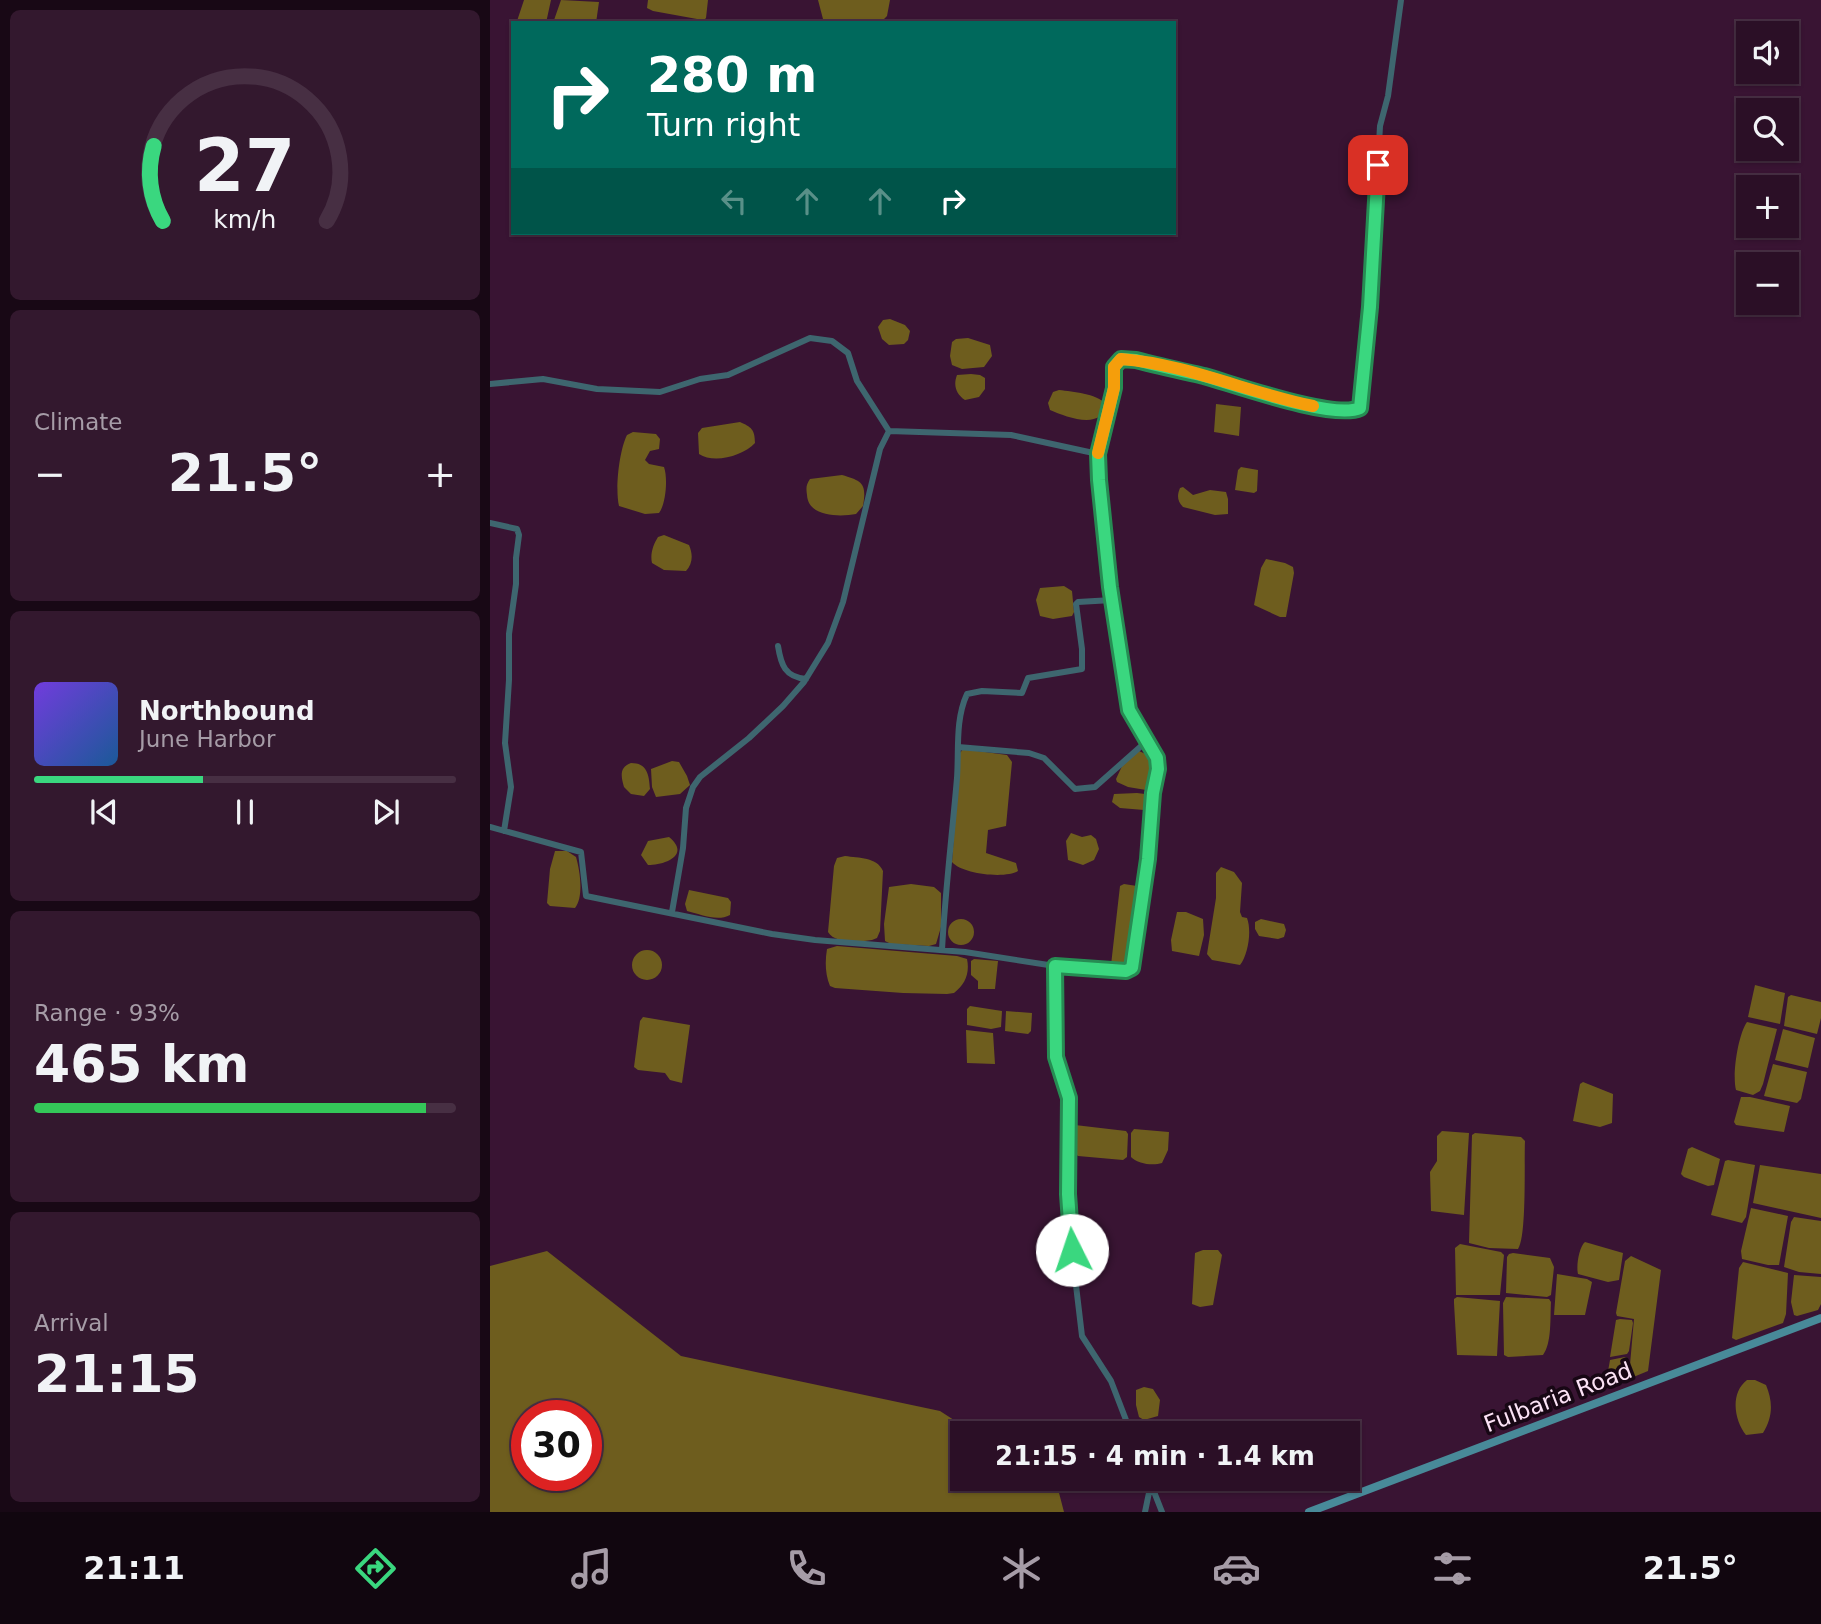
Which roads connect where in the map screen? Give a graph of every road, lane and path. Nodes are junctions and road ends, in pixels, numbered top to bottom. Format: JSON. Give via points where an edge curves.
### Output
{"nodes":[{"id":1,"x":1401,"y":0,"type":"edge"},
{"id":2,"x":490,"y":384,"type":"edge"},
{"id":3,"x":889,"y":431,"type":"junction"},
{"id":4,"x":1098,"y":454,"type":"junction"},
{"id":5,"x":490,"y":523,"type":"edge"},
{"id":6,"x":1112,"y":600,"type":"junction"},
{"id":7,"x":778,"y":646,"type":"dead end"},
{"id":8,"x":806,"y":679,"type":"junction"},
{"id":9,"x":1147,"y":740,"type":"junction"},
{"id":10,"x":958,"y":747,"type":"junction"},
{"id":11,"x":490,"y":827,"type":"edge"},
{"id":12,"x":504,"y":831,"type":"junction"},
{"id":13,"x":672,"y":912,"type":"junction"},
{"id":14,"x":942,"y":950,"type":"junction"},
{"id":15,"x":1055,"y":966,"type":"junction"},
{"id":16,"x":1821,"y":1318,"type":"edge"},
{"id":17,"x":1127,"y":1421,"type":"edge"},
{"id":18,"x":1148,"y":1491,"type":"edge"},
{"id":19,"x":1154,"y":1491,"type":"edge"},
{"id":20,"x":1145,"y":1512,"type":"edge"},
{"id":21,"x":1162,"y":1512,"type":"edge"},
{"id":22,"x":1309,"y":1512,"type":"edge"}],
"edges":[{"from":1,"to":4,"type":"street","via":[[1380,126],[1360,408],[1341,411],[1315,406],[1121,359],[1114,367],[1114,388]]},
{"from":2,"to":3,"type":"street","via":[[543,379],[597,390],[660,392],[728,375],[810,338],[832,341],[848,353],[857,381]]},
{"from":3,"to":4,"type":"street","via":[[1012,435]]},
{"from":3,"to":8,"type":"street","via":[[880,449],[843,602],[828,643]]},
{"from":4,"to":6,"type":"street"},
{"from":5,"to":12,"type":"street","via":[[517,529],[519,536],[509,634],[505,743],[511,788]]},
{"from":6,"to":9,"type":"street","via":[[1129,710]]},
{"from":6,"to":10,"type":"street","via":[[1076,604],[1082,669],[1028,678],[1022,693],[967,694],[959,719]]},
{"from":7,"to":8,"type":"street","via":[[784,669]]},
{"from":8,"to":13,"type":"street","via":[[766,723],[693,787],[685,808]]},
{"from":9,"to":10,"type":"street","via":[[1094,787],[1075,789],[1044,758]]},
{"from":9,"to":15,"type":"street","via":[[1158,769],[1132,968]]},
{"from":10,"to":14,"type":"street"},
{"from":11,"to":12,"type":"street"},
{"from":12,"to":13,"type":"street","via":[[581,852],[586,896]]},
{"from":13,"to":14,"type":"street","via":[[772,934]]},
{"from":14,"to":15,"type":"street"},
{"from":15,"to":17,"type":"street","via":[[1056,1057],[1069,1098],[1068,1194],[1082,1336],[1111,1381]]},
{"from":16,"to":22,"type":"main road","name":"Fulbaria Road"},
{"from":18,"to":20,"type":"street"},
{"from":19,"to":21,"type":"street"}]}
